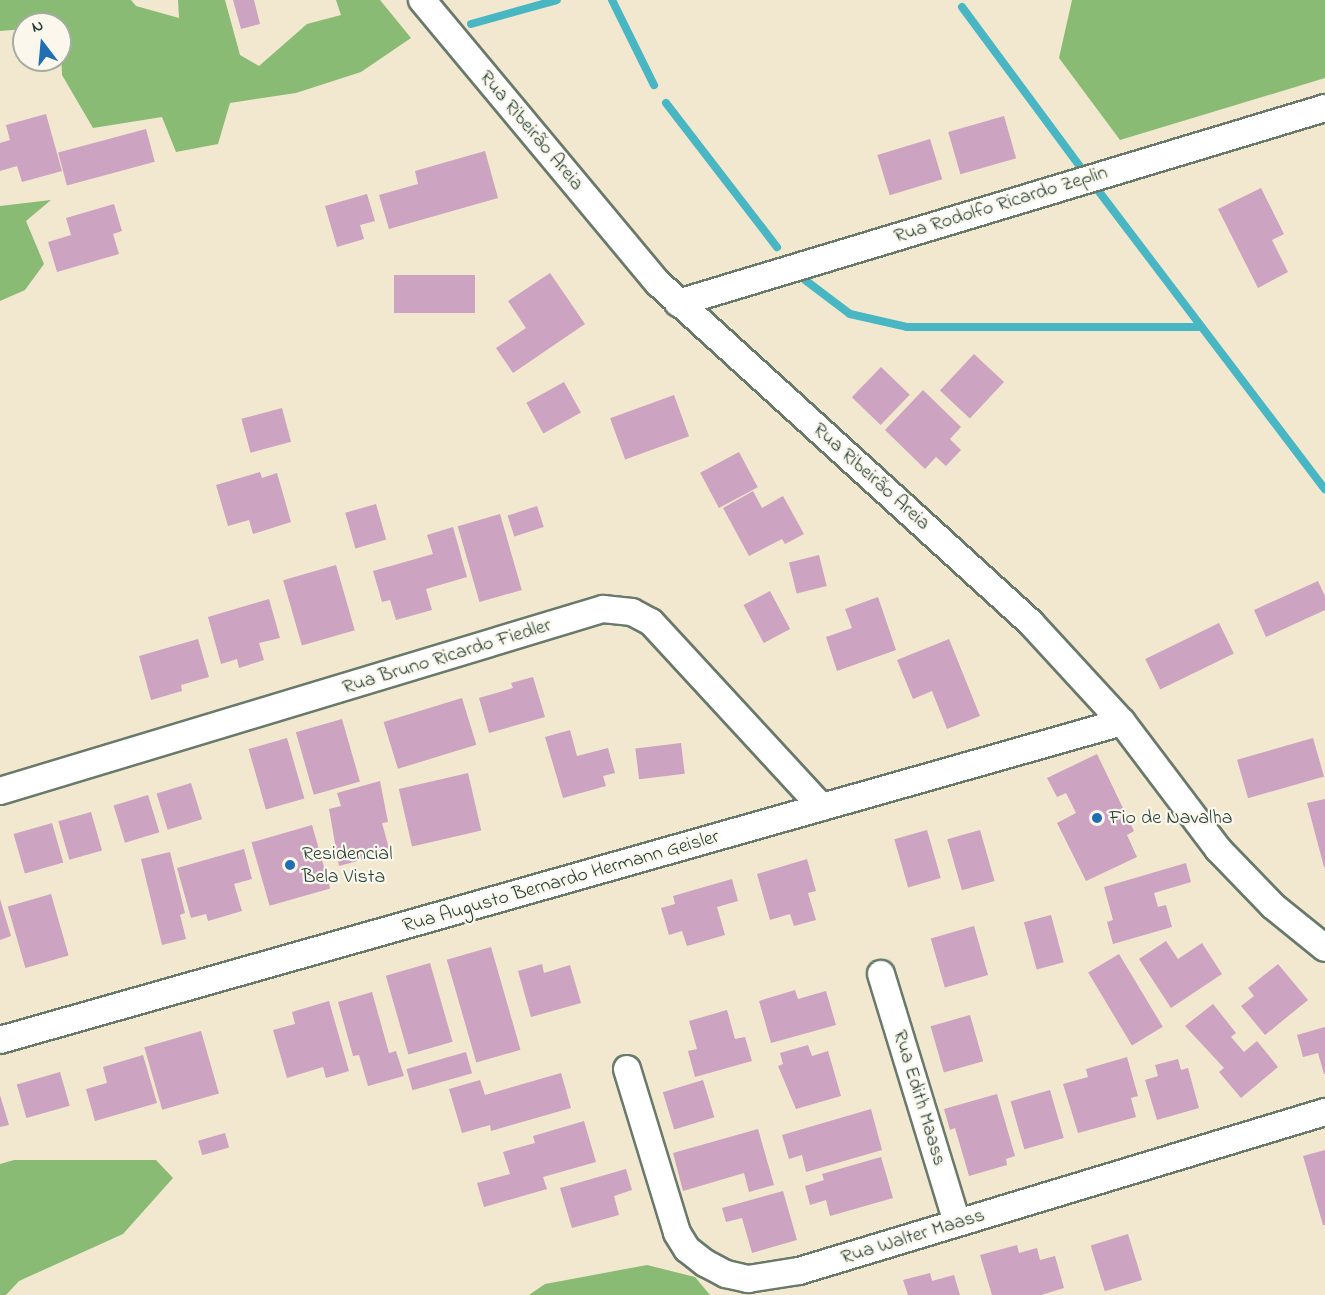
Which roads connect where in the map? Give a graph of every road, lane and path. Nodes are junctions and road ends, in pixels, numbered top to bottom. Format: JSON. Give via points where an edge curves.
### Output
{"nodes":[{"id":1,"x":422,"y":0,"type":"edge"},
{"id":2,"x":1325,"y":108,"type":"edge"},
{"id":3,"x":678,"y":303,"type":"junction"},
{"id":4,"x":1122,"y":722,"type":"junction"},
{"id":5,"x":0,"y":791,"type":"edge"},
{"id":6,"x":822,"y":807,"type":"junction"},
{"id":7,"x":1325,"y":948,"type":"edge"},
{"id":8,"x":881,"y":974,"type":"dead end"},
{"id":9,"x":0,"y":1040,"type":"edge"},
{"id":10,"x":627,"y":1069,"type":"dead end"},
{"id":11,"x":1325,"y":1112,"type":"edge"},
{"id":12,"x":957,"y":1223,"type":"junction"}],
"edges":[{"from":1,"to":3,"type":"street","name":"Rua Ribeirão Areia"},
{"from":2,"to":3,"type":"street","name":"Rua Rodolfo Ricardo Zeplin"},
{"from":3,"to":4,"type":"street","name":"Rua Ribeirão Areia","via":[[1031,623]]},
{"from":4,"to":6,"type":"street","name":"Rua Augusto Bernardo Hermann Geisler"},
{"from":4,"to":7,"type":"street","name":"Rua Ribeirão Areia","via":[[1218,849],[1273,906]]},
{"from":5,"to":6,"type":"street","name":"Rua Bruno Ricardo Fiedler","via":[[603,609],[632,612],[651,622]]},
{"from":6,"to":9,"type":"street","name":"Rua Augusto Bernardo Hermann Geisler"},
{"from":8,"to":12,"type":"street","name":"Rua Edith Maass"},
{"from":10,"to":12,"type":"street","name":"Rua Walter Maass","via":[[676,1233],[687,1249],[726,1274],[748,1278],[799,1271]]},
{"from":11,"to":12,"type":"street","name":"Rua Walter Maass"}]}
